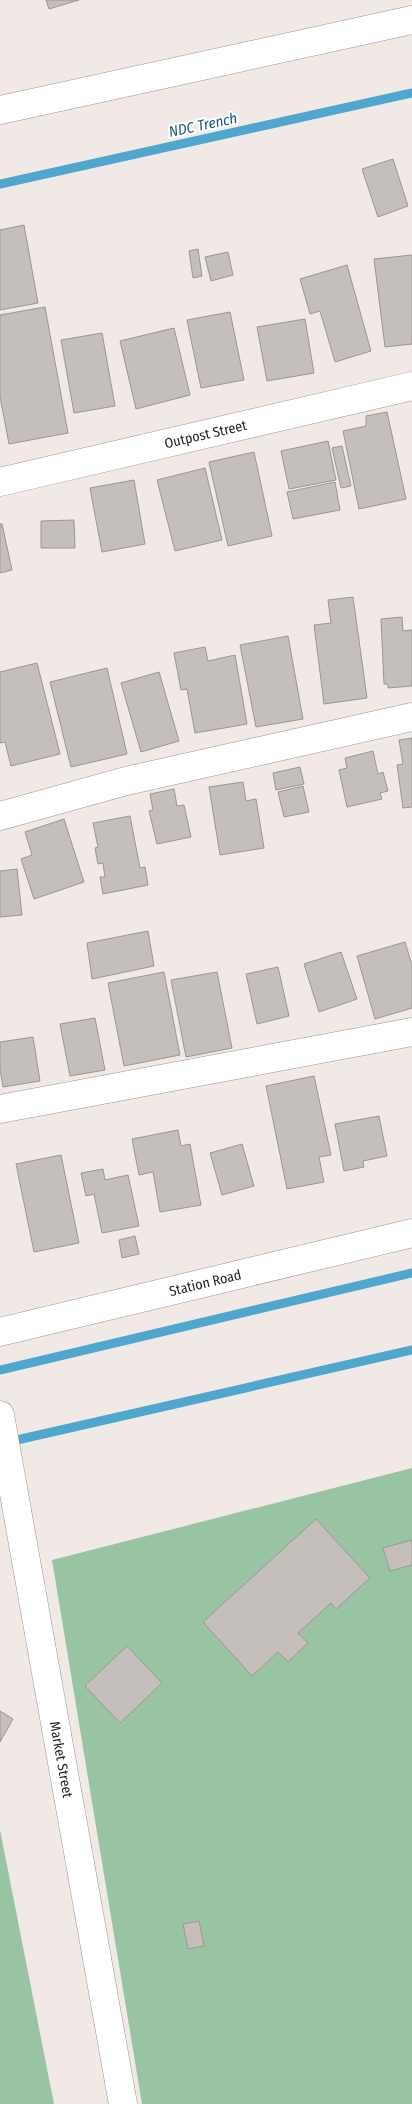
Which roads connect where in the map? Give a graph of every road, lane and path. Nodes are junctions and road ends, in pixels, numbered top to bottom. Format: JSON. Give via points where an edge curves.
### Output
{"nodes":[{"id":1,"x":412,"y":20,"type":"edge"},
{"id":2,"x":0,"y":110,"type":"edge"},
{"id":3,"x":412,"y":386,"type":"edge"},
{"id":4,"x":0,"y":482,"type":"edge"},
{"id":5,"x":412,"y":716,"type":"edge"},
{"id":6,"x":0,"y":816,"type":"edge"},
{"id":7,"x":412,"y":1032,"type":"edge"},
{"id":8,"x":0,"y":1109,"type":"edge"},
{"id":9,"x":412,"y":1233,"type":"edge"},
{"id":10,"x":0,"y":1332,"type":"edge"},
{"id":11,"x":1,"y":1419,"type":"edge"},
{"id":12,"x":123,"y":2104,"type":"edge"}],
"edges":[{"from":1,"to":2,"type":"street"},
{"from":3,"to":4,"type":"street","name":"Outpost Street"},
{"from":5,"to":6,"type":"street","via":[[126,781]]},
{"from":7,"to":8,"type":"street"},
{"from":9,"to":10,"type":"street","name":"Station Road"},
{"from":11,"to":12,"type":"street","name":"Market Street"}]}
